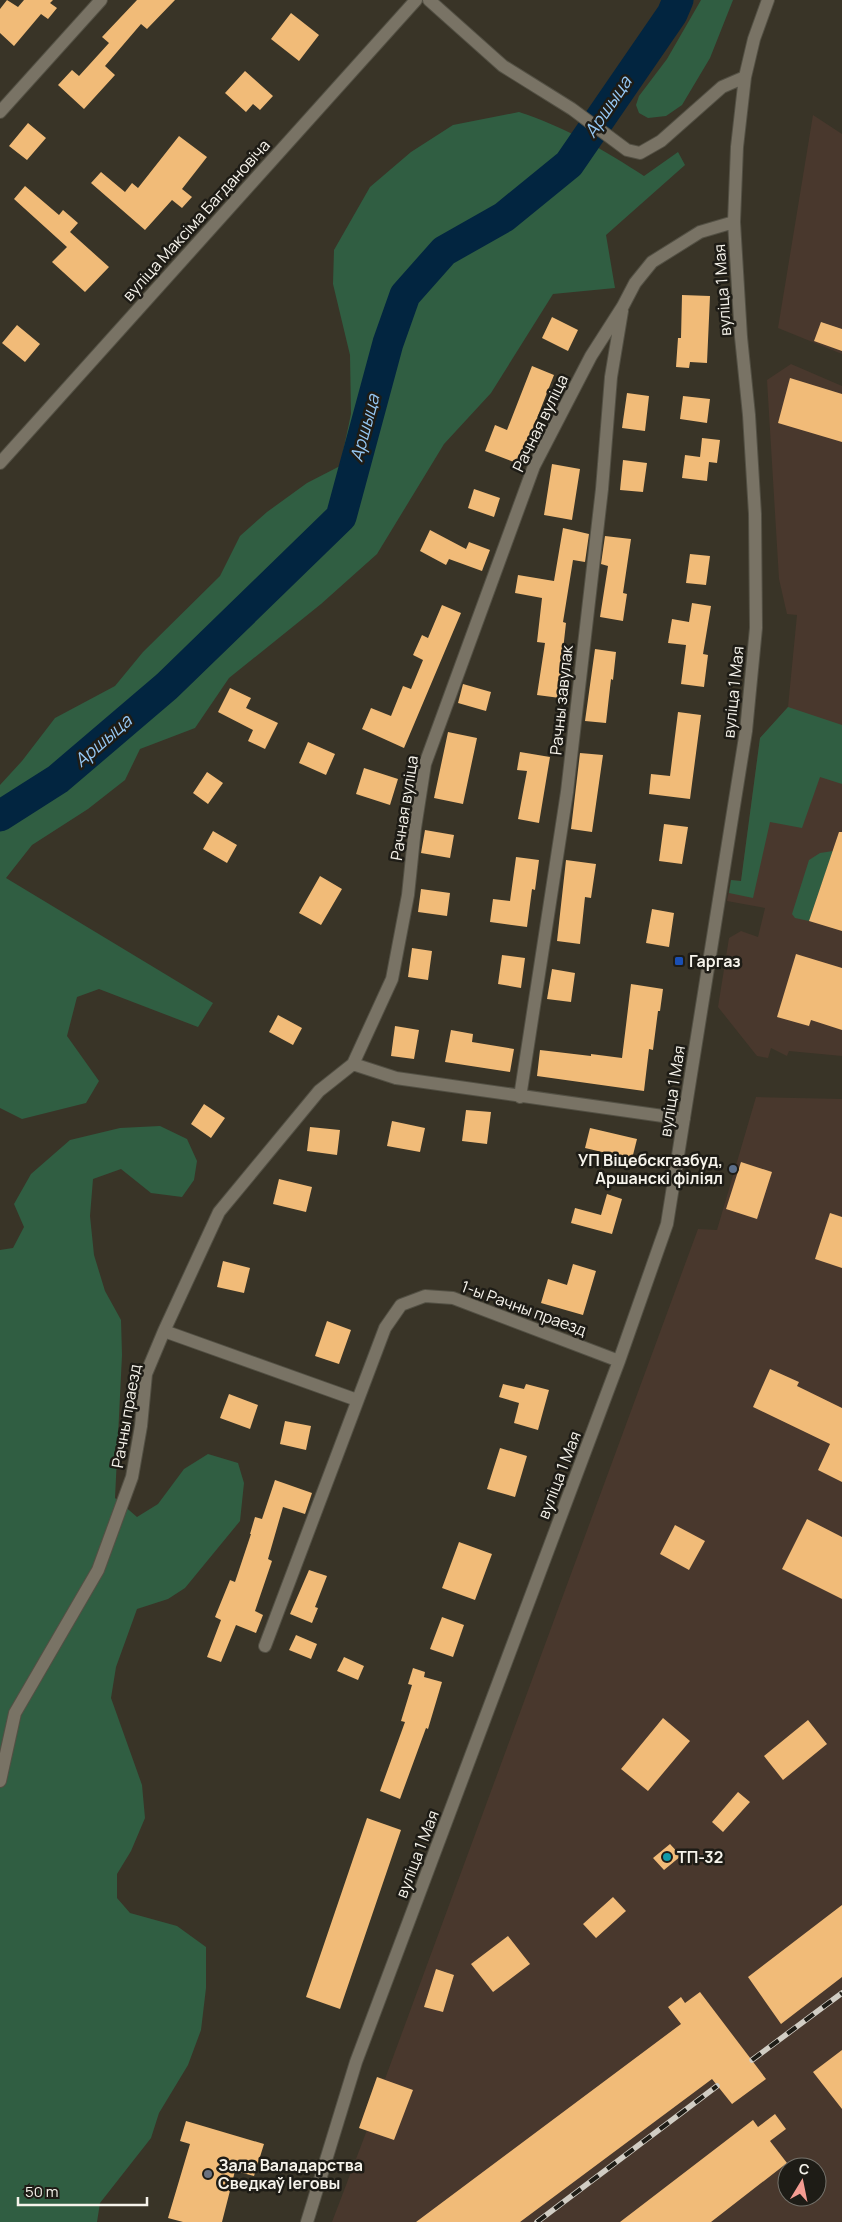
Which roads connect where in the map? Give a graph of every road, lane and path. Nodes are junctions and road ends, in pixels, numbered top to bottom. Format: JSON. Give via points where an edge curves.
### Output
{"nodes":[{"id":1,"x":101,"y":0,"type":"edge"},
{"id":2,"x":416,"y":0,"type":"edge"},
{"id":3,"x":429,"y":0,"type":"edge"},
{"id":4,"x":768,"y":0,"type":"edge"},
{"id":5,"x":745,"y":77,"type":"junction"},
{"id":6,"x":0,"y":112,"type":"edge"},
{"id":7,"x":734,"y":222,"type":"junction"},
{"id":8,"x":623,"y":306,"type":"junction"},
{"id":9,"x":0,"y":463,"type":"edge"},
{"id":10,"x":353,"y":1064,"type":"junction"},
{"id":11,"x":520,"y":1097,"type":"junction"},
{"id":12,"x":684,"y":1119,"type":"junction"},
{"id":13,"x":164,"y":1331,"type":"junction"},
{"id":14,"x":620,"y":1361,"type":"junction"},
{"id":15,"x":357,"y":1400,"type":"junction"},
{"id":16,"x":266,"y":1646,"type":"dead end"},
{"id":17,"x":0,"y":1781,"type":"edge"},
{"id":18,"x":307,"y":2222,"type":"edge"}],
"edges":[{"from":1,"to":6,"type":"street"},
{"from":2,"to":9,"type":"street","name":"вуліца Максіма Багдановіча"},
{"from":3,"to":5,"type":"street","via":[[502,66],[572,109],[627,150],[640,152],[661,141],[722,87]]},
{"from":4,"to":5,"type":"street","name":"вуліца 1 Мая"},
{"from":5,"to":7,"type":"street","name":"вуліца 1 Мая","via":[[737,147]]},
{"from":7,"to":8,"type":"street","name":"Рачная вуліца","via":[[700,232],[652,262],[635,283]]},
{"from":7,"to":12,"type":"street","name":"вуліца 1 Мая","via":[[755,514],[756,628],[746,731]]},
{"from":8,"to":10,"type":"street","name":"Рачная вуліца","via":[[592,356],[534,466],[425,764],[408,895],[392,979]]},
{"from":8,"to":11,"type":"street","name":"Рачны завулак","via":[[611,377],[602,489],[568,792]]},
{"from":10,"to":11,"type":"street","via":[[396,1078]]},
{"from":10,"to":13,"type":"street","name":"Рачны праезд","via":[[319,1091],[219,1212]]},
{"from":11,"to":12,"type":"street"},
{"from":12,"to":14,"type":"street","name":"вуліца 1 Мая","via":[[667,1224]]},
{"from":13,"to":15,"type":"street"},
{"from":13,"to":17,"type":"street","name":"Рачны праезд","via":[[146,1374],[132,1477],[98,1570],[15,1713]]},
{"from":14,"to":15,"type":"street","name":"1-ы Рачны праезд","via":[[453,1298],[425,1296],[401,1305],[385,1328]]},
{"from":14,"to":18,"type":"street","name":"вуліца 1 Мая","via":[[356,2062]]},
{"from":15,"to":16,"type":"street","name":"1-ы Рачны праезд"}]}
